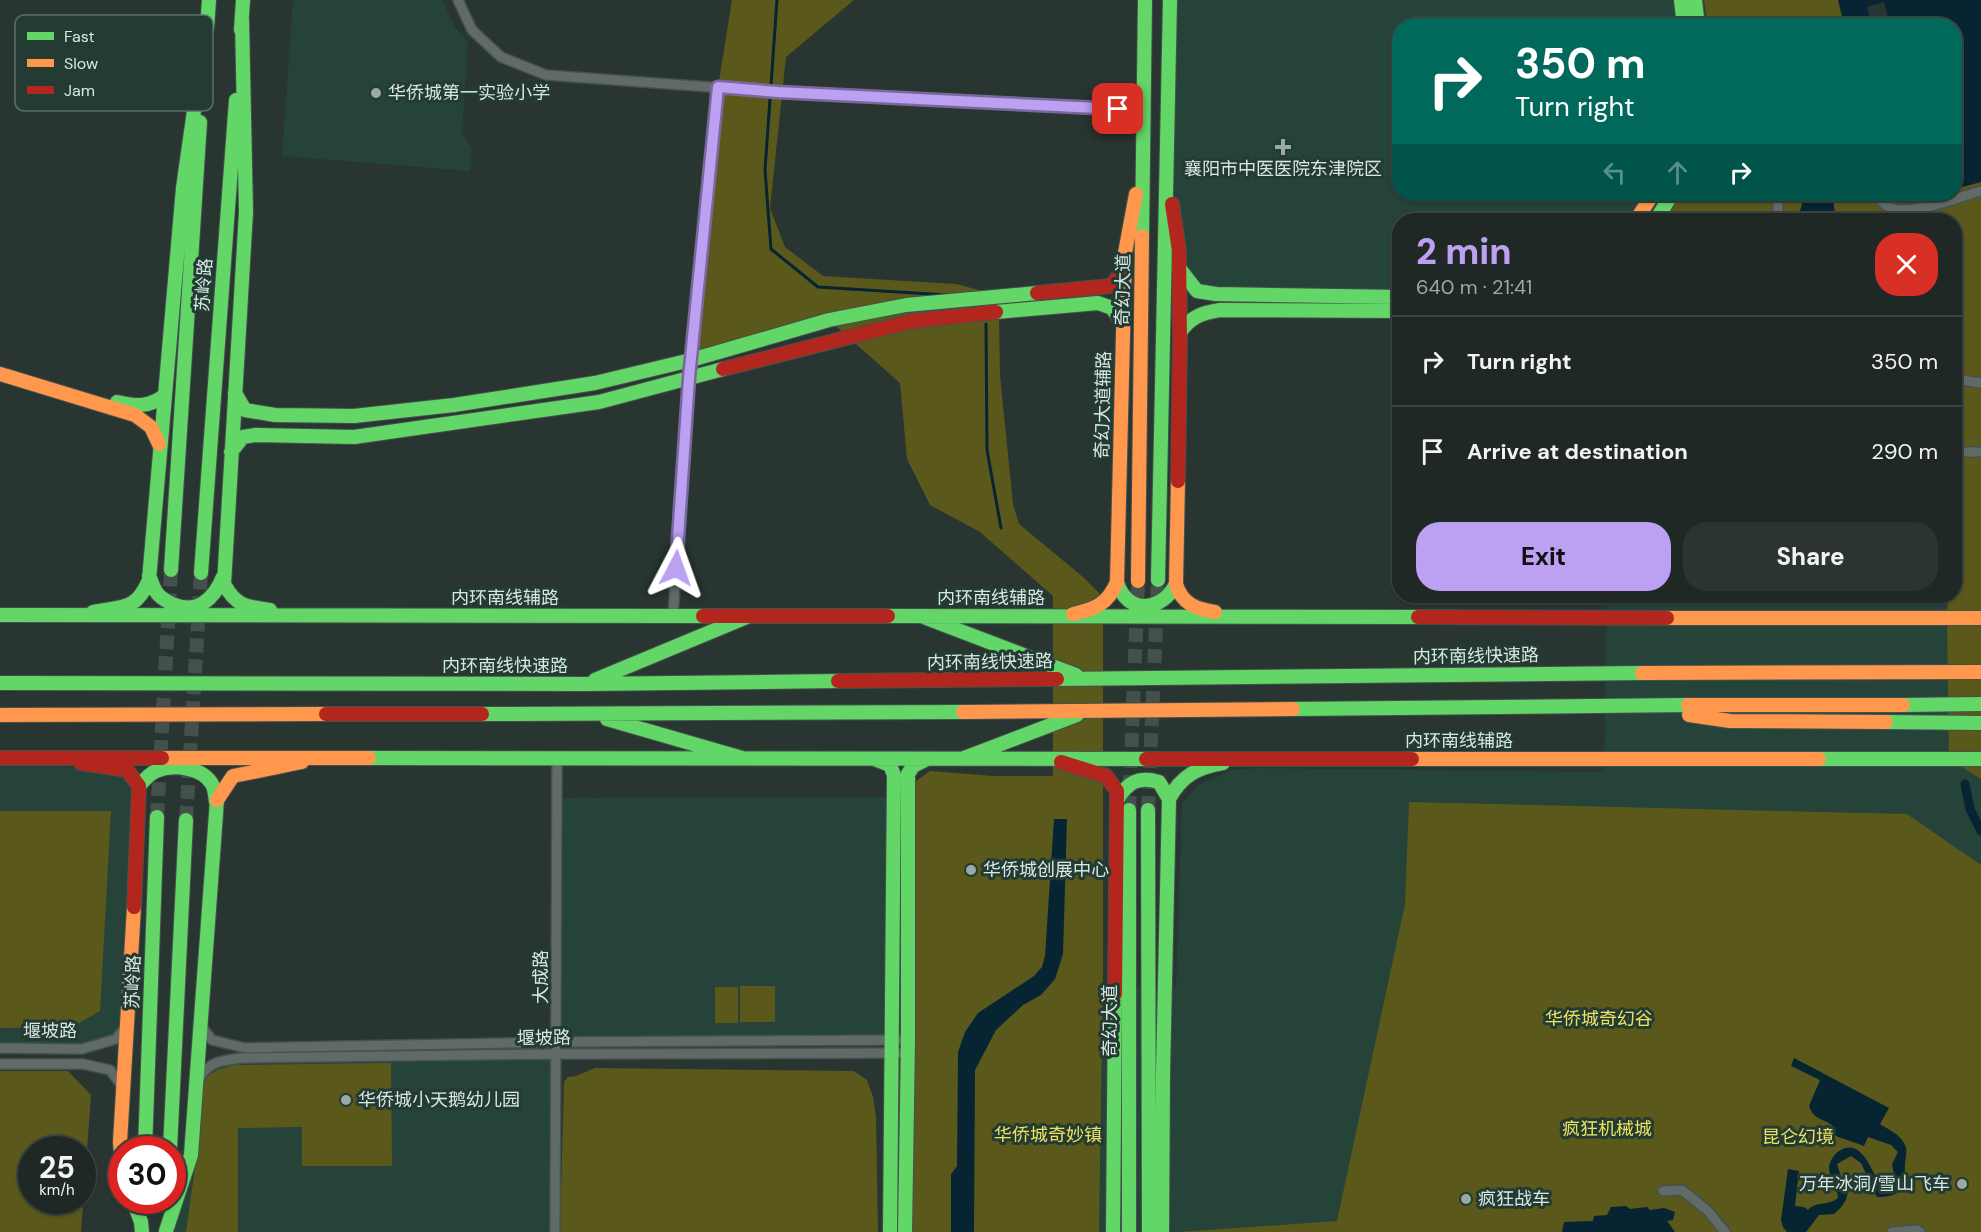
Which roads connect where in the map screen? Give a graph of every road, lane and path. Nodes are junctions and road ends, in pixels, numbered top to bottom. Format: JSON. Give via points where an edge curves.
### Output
{"nodes":[{"id":1,"x":209,"y":0,"type":"edge"},
{"id":2,"x":243,"y":0,"type":"edge"},
{"id":3,"x":458,"y":0,"type":"edge"},
{"id":4,"x":1145,"y":0,"type":"edge"},
{"id":5,"x":1170,"y":0,"type":"edge"},
{"id":6,"x":1681,"y":0,"type":"edge"},
{"id":7,"x":1695,"y":0,"type":"edge"},
{"id":8,"x":208,"y":15,"type":"edge"},
{"id":9,"x":1683,"y":18,"type":"edge"},
{"id":10,"x":1697,"y":18,"type":"edge"},
{"id":11,"x":242,"y":20,"type":"junction"},
{"id":12,"x":1144,"y":84,"type":"junction"},
{"id":13,"x":718,"y":87,"type":"junction"},
{"id":14,"x":1118,"y":109,"type":"junction"},
{"id":15,"x":194,"y":111,"type":"edge"},
{"id":16,"x":201,"y":111,"type":"edge"},
{"id":17,"x":1144,"y":131,"type":"junction"},
{"id":18,"x":1143,"y":159,"type":"junction"},
{"id":19,"x":1166,"y":163,"type":"junction"},
{"id":20,"x":1981,"y":191,"type":"edge"},
{"id":21,"x":1962,"y":196,"type":"edge"},
{"id":22,"x":1882,"y":201,"type":"edge"},
{"id":23,"x":1943,"y":201,"type":"edge"},
{"id":24,"x":1179,"y":268,"type":"junction"},
{"id":25,"x":1124,"y":269,"type":"junction"},
{"id":26,"x":1392,"y":297,"type":"edge"},
{"id":27,"x":1392,"y":311,"type":"edge"},
{"id":28,"x":1123,"y":324,"type":"junction"},
{"id":29,"x":1180,"y":332,"type":"junction"},
{"id":30,"x":691,"y":360,"type":"junction"},
{"id":31,"x":0,"y":365,"type":"edge"},
{"id":32,"x":0,"y":374,"type":"edge"},
{"id":33,"x":689,"y":378,"type":"junction"},
{"id":34,"x":1962,"y":380,"type":"edge"},
{"id":35,"x":1981,"y":383,"type":"edge"},
{"id":36,"x":235,"y":393,"type":"junction"},
{"id":37,"x":165,"y":395,"type":"junction"},
{"id":38,"x":160,"y":448,"type":"junction"},
{"id":39,"x":231,"y":452,"type":"junction"},
{"id":40,"x":1962,"y":452,"type":"edge"},
{"id":41,"x":1981,"y":452,"type":"edge"},
{"id":42,"x":171,"y":570,"type":"tunnel mouth"},
{"id":43,"x":201,"y":573,"type":"tunnel mouth"},
{"id":44,"x":149,"y":576,"type":"junction"},
{"id":45,"x":224,"y":576,"type":"junction"},
{"id":46,"x":1158,"y":580,"type":"tunnel mouth"},
{"id":47,"x":1138,"y":581,"type":"tunnel mouth"},
{"id":48,"x":1117,"y":582,"type":"junction"},
{"id":49,"x":1176,"y":584,"type":"junction"},
{"id":50,"x":0,"y":615,"type":"edge"},
{"id":51,"x":76,"y":615,"type":"junction"},
{"id":52,"x":332,"y":615,"type":"junction"},
{"id":53,"x":673,"y":616,"type":"junction"},
{"id":54,"x":749,"y":616,"type":"junction"},
{"id":55,"x":921,"y":616,"type":"junction"},
{"id":56,"x":1064,"y":616,"type":"junction"},
{"id":57,"x":1247,"y":617,"type":"junction"},
{"id":58,"x":1981,"y":618,"type":"edge"},
{"id":59,"x":1981,"y":672,"type":"edge"},
{"id":60,"x":1086,"y":679,"type":"junction"},
{"id":61,"x":0,"y":683,"type":"edge"},
{"id":62,"x":586,"y":684,"type":"junction"},
{"id":63,"x":1981,"y":704,"type":"edge"},
{"id":64,"x":1623,"y":705,"type":"junction"},
{"id":65,"x":1088,"y":711,"type":"junction"},
{"id":66,"x":588,"y":714,"type":"junction"},
{"id":67,"x":0,"y":715,"type":"edge"},
{"id":68,"x":1981,"y":723,"type":"edge"},
{"id":69,"x":0,"y":758,"type":"edge"},
{"id":70,"x":46,"y":758,"type":"junction"},
{"id":71,"x":321,"y":758,"type":"junction"},
{"id":72,"x":557,"y":758,"type":"junction"},
{"id":73,"x":742,"y":758,"type":"junction"},
{"id":74,"x":930,"y":758,"type":"junction"},
{"id":75,"x":964,"y":758,"type":"junction"},
{"id":76,"x":1044,"y":758,"type":"junction"},
{"id":77,"x":872,"y":759,"type":"junction"},
{"id":78,"x":1262,"y":759,"type":"junction"},
{"id":79,"x":1981,"y":759,"type":"edge"},
{"id":80,"x":139,"y":786,"type":"junction"},
{"id":81,"x":1169,"y":799,"type":"junction"},
{"id":82,"x":1117,"y":800,"type":"junction"},
{"id":83,"x":216,"y":802,"type":"junction"},
{"id":84,"x":1129,"y":810,"type":"tunnel mouth"},
{"id":85,"x":1148,"y":810,"type":"tunnel mouth"},
{"id":86,"x":157,"y":817,"type":"tunnel mouth"},
{"id":87,"x":186,"y":820,"type":"tunnel mouth"},
{"id":88,"x":128,"y":1024,"type":"junction"},
{"id":89,"x":201,"y":1026,"type":"junction"},
{"id":90,"x":557,"y":1042,"type":"junction"},
{"id":91,"x":892,"y":1047,"type":"junction"},
{"id":92,"x":907,"y":1047,"type":"junction"},
{"id":93,"x":0,"y":1048,"type":"edge"},
{"id":94,"x":557,"y":1054,"type":"junction"},
{"id":95,"x":0,"y":1064,"type":"edge"},
{"id":96,"x":1128,"y":1073,"type":"junction"},
{"id":97,"x":1148,"y":1076,"type":"junction"},
{"id":98,"x":195,"y":1086,"type":"junction"},
{"id":99,"x":123,"y":1087,"type":"junction"},
{"id":100,"x":1113,"y":1108,"type":"junction"},
{"id":101,"x":1163,"y":1109,"type":"junction"},
{"id":102,"x":120,"y":1136,"type":"edge"},
{"id":103,"x":145,"y":1136,"type":"edge"},
{"id":104,"x":171,"y":1136,"type":"edge"},
{"id":105,"x":1662,"y":1191,"type":"dead end"},
{"id":106,"x":138,"y":1214,"type":"edge"},
{"id":107,"x":143,"y":1214,"type":"edge"},
{"id":108,"x":167,"y":1214,"type":"edge"},
{"id":109,"x":142,"y":1232,"type":"edge"},
{"id":110,"x":166,"y":1232,"type":"edge"},
{"id":111,"x":555,"y":1232,"type":"edge"},
{"id":112,"x":890,"y":1232,"type":"edge"},
{"id":113,"x":905,"y":1232,"type":"edge"},
{"id":114,"x":1113,"y":1232,"type":"edge"},
{"id":115,"x":1129,"y":1232,"type":"edge"},
{"id":116,"x":1149,"y":1232,"type":"edge"},
{"id":117,"x":1162,"y":1232,"type":"edge"},
{"id":118,"x":1725,"y":1232,"type":"edge"},
{"id":119,"x":1892,"y":1232,"type":"edge"},
{"id":120,"x":1920,"y":1232,"type":"edge"}],
"edges":[{"from":1,"to":8,"type":"main road","name":"苏岭路"},
{"from":2,"to":11,"type":"main road","name":"苏岭路"},
{"from":3,"to":13,"type":"street","via":[[472,30],[501,57],[546,75]]},
{"from":4,"to":12,"type":"main road","name":"奇幻大道"},
{"from":5,"to":19,"type":"main road"},
{"from":6,"to":9,"type":"main road"},
{"from":7,"to":10,"type":"main road"},
{"from":11,"to":36,"type":"main road","via":[[246,212]]},
{"from":11,"to":43,"type":"main road","name":"苏岭路"},
{"from":12,"to":14,"type":"street"},
{"from":12,"to":17,"type":"main road","name":"奇幻大道"},
{"from":13,"to":14,"type":"street"},
{"from":13,"to":30,"type":"street"},
{"from":14,"to":17,"type":"street"},
{"from":15,"to":37,"type":"main road","via":[[183,188]]},
{"from":16,"to":42,"type":"main road","name":"苏岭路"},
{"from":17,"to":18,"type":"main road","name":"奇幻大道"},
{"from":18,"to":25,"type":"main road","name":"奇幻大道辅路"},
{"from":18,"to":47,"type":"main road","name":"奇幻大道"},
{"from":19,"to":24,"type":"main road"},
{"from":19,"to":46,"type":"main road"},
{"from":20,"to":21,"type":"street"},
{"from":22,"to":23,"type":"street","via":[[1887,207],[1901,210]]},
{"from":24,"to":26,"type":"main road","via":[[1197,291],[1216,294]]},
{"from":24,"to":29,"type":"main road"},
{"from":25,"to":28,"type":"main road","name":"奇幻大道辅路"},
{"from":25,"to":30,"type":"main road","via":[[1110,285],[906,305],[829,320]]},
{"from":27,"to":29,"type":"main road","via":[[1220,310],[1190,318]]},
{"from":28,"to":33,"type":"main road","via":[[1112,308],[1098,303],[913,321]]},
{"from":28,"to":48,"type":"main road","name":"奇幻大道辅路"},
{"from":29,"to":49,"type":"main road"},
{"from":30,"to":33,"type":"street"},
{"from":30,"to":36,"type":"main road","via":[[583,384],[354,416],[256,413],[245,410]]},
{"from":31,"to":37,"type":"main road","via":[[127,404],[144,407]]},
{"from":32,"to":38,"type":"main road","via":[[135,415],[147,422]]},
{"from":33,"to":39,"type":"main road","via":[[599,402],[354,437],[243,437]]},
{"from":33,"to":53,"type":"street"},
{"from":34,"to":35,"type":"street"},
{"from":36,"to":39,"type":"main road"},
{"from":37,"to":38,"type":"main road"},
{"from":38,"to":44,"type":"main road"},
{"from":39,"to":45,"type":"main road"},
{"from":40,"to":41,"type":"street"},
{"from":44,"to":45,"type":"main road","via":[[157,595],[177,607],[190,609],[210,601]]},
{"from":44,"to":51,"type":"main road","via":[[135,603]]},
{"from":45,"to":52,"type":"main road","via":[[230,596],[241,607]]},
{"from":48,"to":49,"type":"main road","via":[[1123,595],[1145,606],[1160,604],[1172,595]]},
{"from":48,"to":56,"type":"main road","via":[[1103,606]]},
{"from":49,"to":57,"type":"main road","via":[[1184,602],[1194,609]]},
{"from":50,"to":51,"type":"main road","name":"内环南线辅路"},
{"from":51,"to":52,"type":"main road","name":"内环南线辅路"},
{"from":52,"to":53,"type":"main road","name":"内环南线辅路"},
{"from":53,"to":54,"type":"main road","name":"内环南线辅路"},
{"from":54,"to":55,"type":"main road","name":"内环南线辅路"},
{"from":54,"to":62,"type":"main road"},
{"from":55,"to":56,"type":"main road","name":"内环南线辅路"},
{"from":55,"to":60,"type":"main road"},
{"from":56,"to":57,"type":"main road","name":"内环南线辅路"},
{"from":57,"to":58,"type":"main road","name":"内环南线辅路"},
{"from":59,"to":60,"type":"main road","name":"内环南线快速路"},
{"from":60,"to":62,"type":"main road","name":"内环南线快速路"},
{"from":61,"to":62,"type":"main road","name":"内环南线快速路"},
{"from":63,"to":64,"type":"main road"},
{"from":64,"to":65,"type":"main road"},
{"from":64,"to":68,"type":"main road","via":[[1730,721]]},
{"from":65,"to":66,"type":"main road"},
{"from":65,"to":75,"type":"main road"},
{"from":66,"to":67,"type":"main road"},
{"from":66,"to":73,"type":"main road"},
{"from":69,"to":70,"type":"main road","name":"内环南线辅路"},
{"from":70,"to":71,"type":"main road","name":"内环南线辅路"},
{"from":70,"to":80,"type":"main road","via":[[127,770]]},
{"from":71,"to":72,"type":"main road","name":"内环南线辅路"},
{"from":71,"to":83,"type":"main road","via":[[233,776]]},
{"from":72,"to":73,"type":"main road","name":"内环南线辅路"},
{"from":72,"to":90,"type":"street","name":"大成路"},
{"from":73,"to":77,"type":"main road","name":"内环南线辅路"},
{"from":74,"to":75,"type":"main road","name":"内环南线辅路"},
{"from":74,"to":77,"type":"main road","name":"内环南线辅路"},
{"from":74,"to":92,"type":"main road","via":[[914,764],[908,774]]},
{"from":75,"to":76,"type":"main road","name":"内环南线辅路"},
{"from":76,"to":78,"type":"main road","name":"内环南线辅路"},
{"from":76,"to":82,"type":"main road","via":[[1106,776],[1117,791]]},
{"from":77,"to":91,"type":"main road","via":[[890,765],[894,775]]},
{"from":78,"to":79,"type":"main road","name":"内环南线辅路"},
{"from":78,"to":81,"type":"main road","via":[[1207,765],[1186,775]]},
{"from":80,"to":83,"type":"main road","via":[[150,774],[167,768],[186,768],[204,775],[213,785]]},
{"from":80,"to":88,"type":"main road"},
{"from":81,"to":82,"type":"main road","via":[[1159,782],[1148,778],[1125,786]]},
{"from":81,"to":101,"type":"main road"},
{"from":82,"to":100,"type":"main road"},
{"from":83,"to":89,"type":"main road"},
{"from":84,"to":96,"type":"main road","name":"奇幻大道"},
{"from":85,"to":97,"type":"main road"},
{"from":86,"to":103,"type":"main road","name":"苏岭路"},
{"from":87,"to":104,"type":"main road"},
{"from":88,"to":93,"type":"street","name":"堰坡路","via":[[116,1039],[82,1048]]},
{"from":88,"to":99,"type":"main road"},
{"from":89,"to":90,"type":"street","name":"堰坡路","via":[[212,1040],[245,1048]]},
{"from":89,"to":98,"type":"main road"},
{"from":90,"to":91,"type":"street","name":"堰坡路"},
{"from":90,"to":94,"type":"street","name":"大成路"},
{"from":91,"to":92,"type":"street","name":"堰坡路"},
{"from":91,"to":94,"type":"street","name":"堰坡路"},
{"from":91,"to":112,"type":"main road"},
{"from":92,"to":113,"type":"main road"},
{"from":94,"to":98,"type":"street","name":"堰坡路","via":[[243,1058],[224,1060],[204,1069]]},
{"from":94,"to":111,"type":"street","name":"大成路"},
{"from":95,"to":99,"type":"street","name":"堰坡路","via":[[83,1064],[110,1070]]},
{"from":96,"to":100,"type":"main road"},
{"from":96,"to":115,"type":"main road","name":"奇幻大道"},
{"from":97,"to":101,"type":"main road"},
{"from":97,"to":116,"type":"main road"},
{"from":98,"to":110,"type":"main road","via":[[191,1155]]},
{"from":99,"to":102,"type":"main road"},
{"from":100,"to":114,"type":"main road"},
{"from":101,"to":117,"type":"main road"},
{"from":105,"to":118,"type":"street","via":[[1682,1190],[1708,1211]]},
{"from":106,"to":109,"type":"main road"},
{"from":107,"to":109,"type":"main road"},
{"from":108,"to":110,"type":"main road"},
{"from":119,"to":120,"type":"street"}]}
